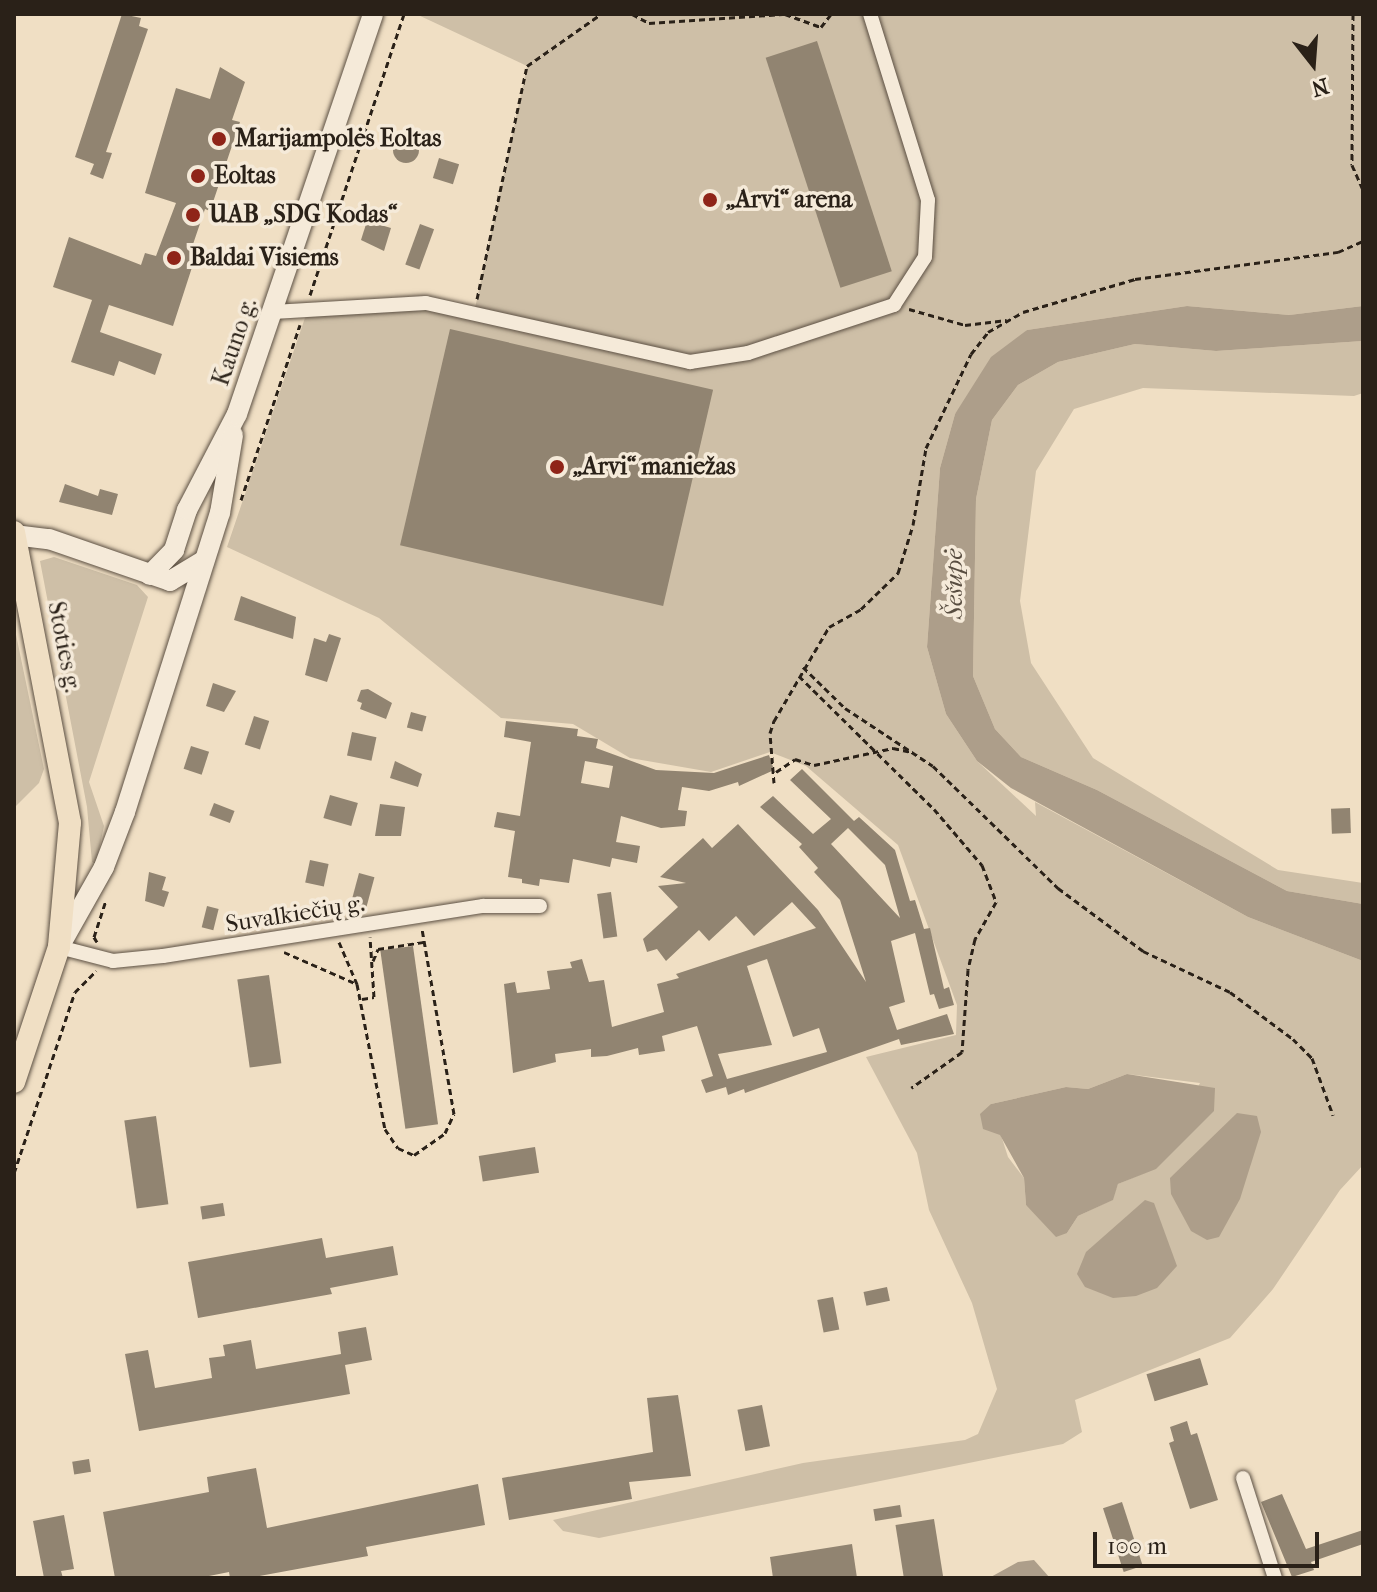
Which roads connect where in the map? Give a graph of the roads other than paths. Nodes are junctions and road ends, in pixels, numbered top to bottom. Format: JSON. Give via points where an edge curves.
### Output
{"nodes":[{"id":1,"x":373,"y":14,"type":"edge"},
{"id":2,"x":870,"y":14,"type":"edge"},
{"id":3,"x":273,"y":312,"type":"junction"},
{"id":4,"x":237,"y":414,"type":"junction"},
{"id":5,"x":14,"y":534,"type":"edge"},
{"id":6,"x":203,"y":561,"type":"junction"},
{"id":7,"x":150,"y":575,"type":"junction"},
{"id":8,"x":62,"y":772,"type":"joint"},
{"id":9,"x":540,"y":906,"type":"dead end"},
{"id":10,"x":59,"y":947,"type":"junction"},
{"id":11,"x":14,"y":1082,"type":"edge"},
{"id":12,"x":1243,"y":1478,"type":"dead end"},
{"id":13,"x":1275,"y":1578,"type":"edge"}],
"edges":[{"from":1,"to":3,"type":"main road","name":"Kauno g."},
{"from":2,"to":3,"type":"street","via":[[928,200],[925,257],[894,305],[748,353],[690,362],[426,303]]},
{"from":3,"to":4,"type":"main road","name":"Kauno g."},
{"from":4,"to":6,"type":"main road","name":"Kauno g.","via":[[220,513]]},
{"from":4,"to":7,"type":"main road","name":"Kauno g.","via":[[187,510],[174,550]]},
{"from":5,"to":7,"type":"main road","via":[[49,539]]},
{"from":5,"to":8,"type":"main road","name":"Stoties g."},
{"from":6,"to":7,"type":"main road","via":[[170,581]]},
{"from":6,"to":10,"type":"main road","name":"Kauno g.","via":[[104,867]]},
{"from":8,"to":10,"type":"main road","name":"Kauno g.","via":[[70,864]]},
{"from":9,"to":10,"type":"street","name":"Suvalkiečių g.","via":[[483,906],[138,959],[99,959]]},
{"from":10,"to":11,"type":"main road","name":"Kauno g."},
{"from":12,"to":13,"type":"street"}]}
